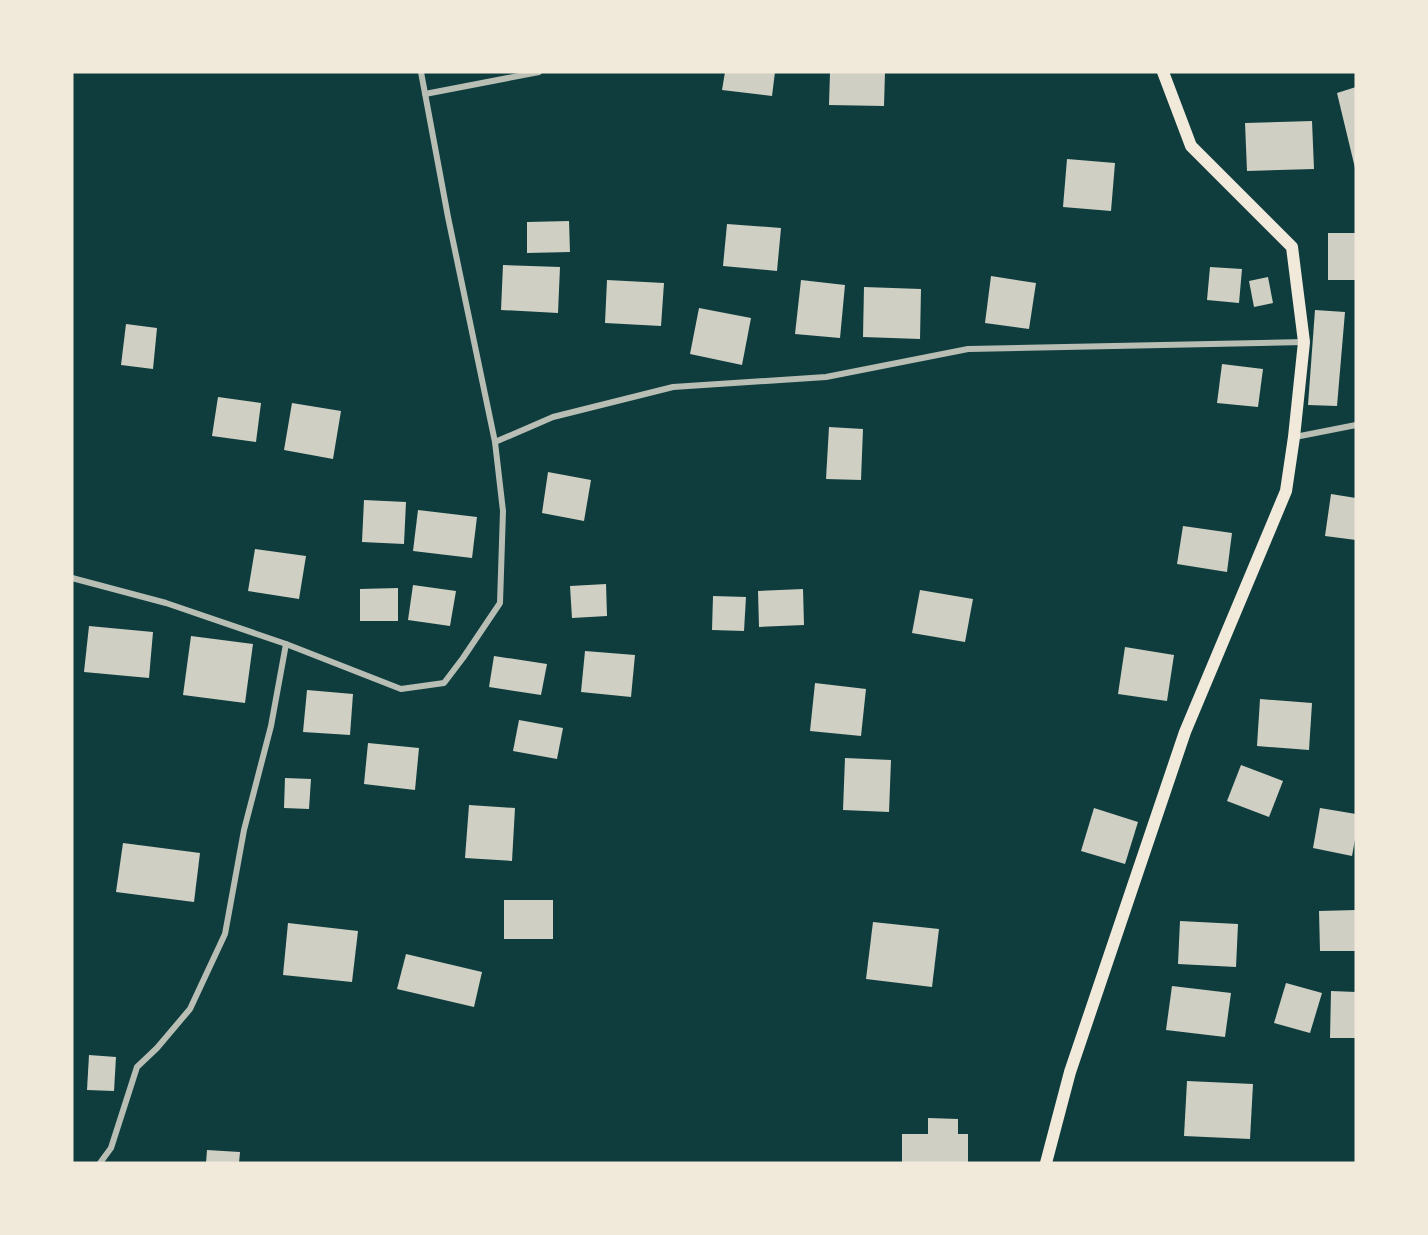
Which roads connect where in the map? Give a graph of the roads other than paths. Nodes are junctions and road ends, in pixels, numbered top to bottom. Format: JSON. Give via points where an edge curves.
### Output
{"nodes":[{"id":1,"x":421,"y":72,"type":"edge"},
{"id":2,"x":539,"y":72,"type":"edge"},
{"id":3,"x":1163,"y":72,"type":"edge"},
{"id":4,"x":425,"y":94,"type":"junction"},
{"id":5,"x":1304,"y":342,"type":"junction"},
{"id":6,"x":1356,"y":425,"type":"edge"},
{"id":7,"x":1294,"y":437,"type":"junction"},
{"id":8,"x":495,"y":442,"type":"junction"},
{"id":9,"x":72,"y":578,"type":"edge"},
{"id":10,"x":286,"y":644,"type":"junction"},
{"id":11,"x":100,"y":1163,"type":"edge"},
{"id":12,"x":1046,"y":1163,"type":"edge"}],
"edges":[{"from":1,"to":4,"type":"street"},
{"from":2,"to":4,"type":"street"},
{"from":3,"to":5,"type":"main road","via":[[1191,146],[1292,247]]},
{"from":4,"to":8,"type":"street"},
{"from":5,"to":7,"type":"main road"},
{"from":5,"to":8,"type":"street","via":[[969,349],[826,377],[673,387],[553,417]]},
{"from":6,"to":7,"type":"street"},
{"from":7,"to":12,"type":"main road","via":[[1286,491],[1185,732],[1070,1072]]},
{"from":8,"to":10,"type":"street","via":[[503,511],[500,603],[444,683],[400,689]]},
{"from":9,"to":10,"type":"street","via":[[166,603]]},
{"from":10,"to":11,"type":"street","via":[[225,934],[190,1009],[137,1067],[111,1148]]}]}
